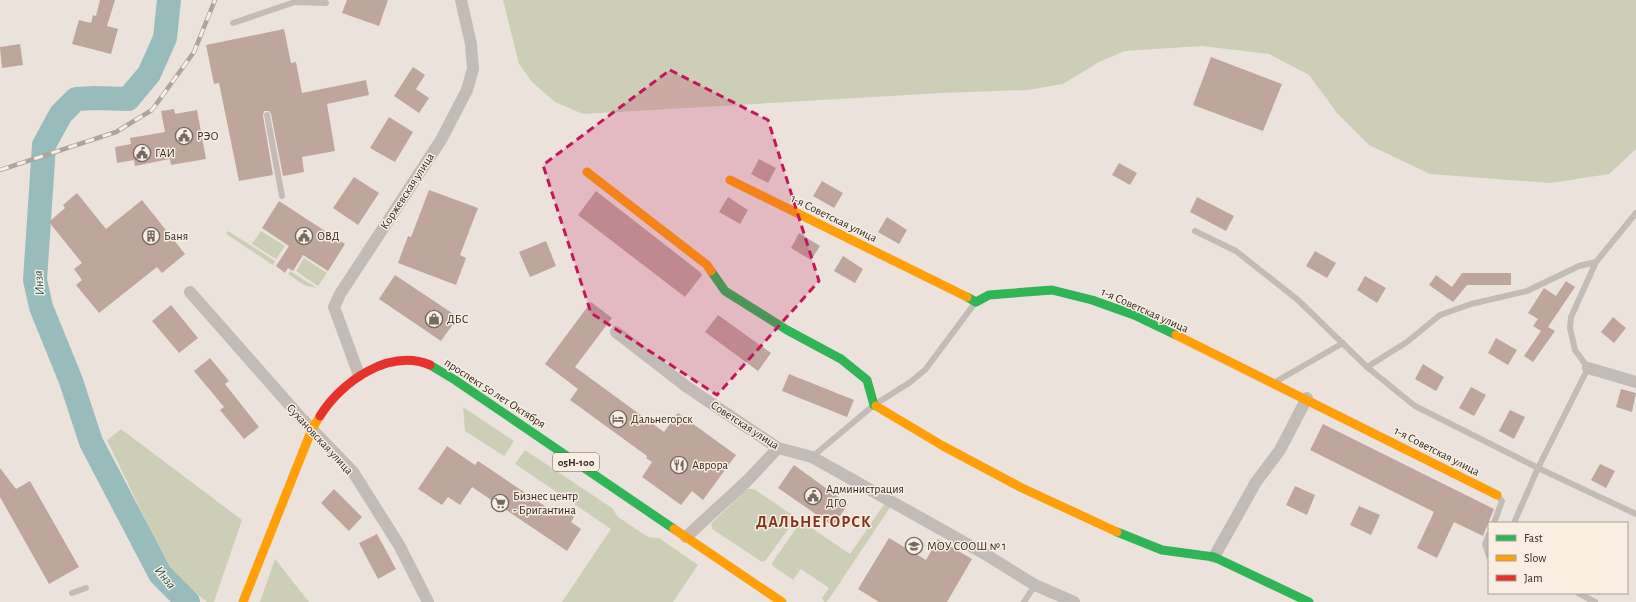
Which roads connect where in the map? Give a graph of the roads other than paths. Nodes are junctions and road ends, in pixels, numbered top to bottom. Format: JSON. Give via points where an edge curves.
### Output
{"nodes":[{"id":1,"x":461,"y":0,"type":"edge"},
{"id":2,"x":326,"y":3,"type":"dead end"},
{"id":3,"x":233,"y":23,"type":"dead end"},
{"id":4,"x":267,"y":114,"type":"dead end"},
{"id":5,"x":587,"y":172,"type":"dead end"},
{"id":6,"x":730,"y":180,"type":"dead end"},
{"id":7,"x":282,"y":196,"type":"dead end"},
{"id":8,"x":1636,"y":213,"type":"edge"},
{"id":9,"x":1195,"y":231,"type":"dead end"},
{"id":10,"x":1596,"y":262,"type":"junction"},
{"id":11,"x":190,"y":292,"type":"dead end"},
{"id":12,"x":976,"y":302,"type":"junction"},
{"id":13,"x":616,"y":332,"type":"dead end"},
{"id":14,"x":1343,"y":343,"type":"junction"},
{"id":15,"x":1367,"y":367,"type":"junction"},
{"id":16,"x":1588,"y":368,"type":"junction"},
{"id":17,"x":359,"y":375,"type":"junction"},
{"id":18,"x":1275,"y":382,"type":"junction"},
{"id":19,"x":1636,"y":382,"type":"edge"},
{"id":20,"x":1307,"y":398,"type":"junction"},
{"id":21,"x":874,"y":405,"type":"junction"},
{"id":22,"x":312,"y":429,"type":"junction"},
{"id":23,"x":778,"y":448,"type":"junction"},
{"id":24,"x":812,"y":457,"type":"junction"},
{"id":25,"x":1538,"y":468,"type":"junction"},
{"id":26,"x":1497,"y":495,"type":"joint"},
{"id":27,"x":1636,"y":514,"type":"edge"},
{"id":28,"x":1494,"y":522,"type":"edge"},
{"id":29,"x":1514,"y":522,"type":"edge"},
{"id":30,"x":1488,"y":536,"type":"edge"},
{"id":31,"x":686,"y":537,"type":"junction"},
{"id":32,"x":1488,"y":553,"type":"edge"},
{"id":33,"x":1214,"y":557,"type":"junction"},
{"id":34,"x":1035,"y":585,"type":"junction"},
{"id":35,"x":86,"y":588,"type":"dead end"},
{"id":36,"x":72,"y":593,"type":"dead end"},
{"id":37,"x":1580,"y":594,"type":"edge"},
{"id":38,"x":243,"y":602,"type":"edge"},
{"id":39,"x":428,"y":602,"type":"edge"},
{"id":40,"x":782,"y":602,"type":"edge"},
{"id":41,"x":1024,"y":602,"type":"edge"},
{"id":42,"x":1074,"y":602,"type":"edge"},
{"id":43,"x":1309,"y":602,"type":"edge"},
{"id":44,"x":1595,"y":602,"type":"edge"}],
"edges":[{"from":1,"to":17,"type":"street","name":"Коржевская улица","via":[[473,69],[467,90],[441,140],[334,307]]},
{"from":2,"to":3,"type":"lane","via":[[295,2]]},
{"from":4,"to":7,"type":"lane"},
{"from":5,"to":21,"type":"street","via":[[707,265],[725,291],[787,330],[841,359],[868,380]]},
{"from":6,"to":12,"type":"street","name":"1-я Советская улица"},
{"from":8,"to":10,"type":"lane"},
{"from":9,"to":14,"type":"lane","via":[[1236,251],[1298,300]]},
{"from":10,"to":15,"type":"lane","via":[[1579,266],[1527,291],[1471,304],[1440,316],[1407,342]]},
{"from":10,"to":16,"type":"lane","via":[[1571,316],[1570,328],[1575,350]]},
{"from":11,"to":22,"type":"street","name":"Сухановская улица"},
{"from":12,"to":18,"type":"street","name":"1-я Советская улица","via":[[988,295],[1052,290],[1092,300],[1134,315]]},
{"from":12,"to":21,"type":"lane","via":[[925,370]]},
{"from":13,"to":23,"type":"street","name":"Советская улица","via":[[687,387]]},
{"from":14,"to":15,"type":"lane"},
{"from":14,"to":18,"type":"lane"},
{"from":15,"to":25,"type":"lane","via":[[1415,406]]},
{"from":16,"to":19,"type":"street"},
{"from":16,"to":25,"type":"lane"},
{"from":17,"to":22,"type":"street","name":"проспект 50 лет Октября","number":"05Н-100","via":[[329,401]]},
{"from":17,"to":31,"type":"street","name":"проспект 50 лет Октября","number":"05Н-100","via":[[390,362],[417,360],[433,367]]},
{"from":18,"to":20,"type":"street","name":"1-я Советская улица"},
{"from":20,"to":26,"type":"street","name":"1-я Советская улица"},
{"from":20,"to":33,"type":"street","via":[[1280,450],[1256,482]]},
{"from":21,"to":24,"type":"lane"},
{"from":21,"to":33,"type":"street","via":[[943,446],[1124,536],[1162,550]]},
{"from":22,"to":38,"type":"street","name":"проспект 50 лет Октября","number":"05Н-100"},
{"from":22,"to":39,"type":"street","name":"Сухановская улица","via":[[353,472],[399,545]]},
{"from":23,"to":24,"type":"street","name":"Советская улица"},
{"from":23,"to":31,"type":"street","via":[[748,481]]},
{"from":24,"to":34,"type":"street","name":"Советская улица"},
{"from":25,"to":27,"type":"lane"},
{"from":25,"to":29,"type":"lane"},
{"from":26,"to":28,"type":"lane","via":[[1502,501]]},
{"from":30,"to":32,"type":"lane","via":[[1485,544]]},
{"from":31,"to":40,"type":"street","name":"проспект 50 лет Октября","number":"05Н-100"},
{"from":33,"to":43,"type":"street"},
{"from":34,"to":41,"type":"lane"},
{"from":34,"to":42,"type":"street","name":"Советская улица"},
{"from":35,"to":36,"type":"lane"},
{"from":37,"to":44,"type":"lane"}]}
